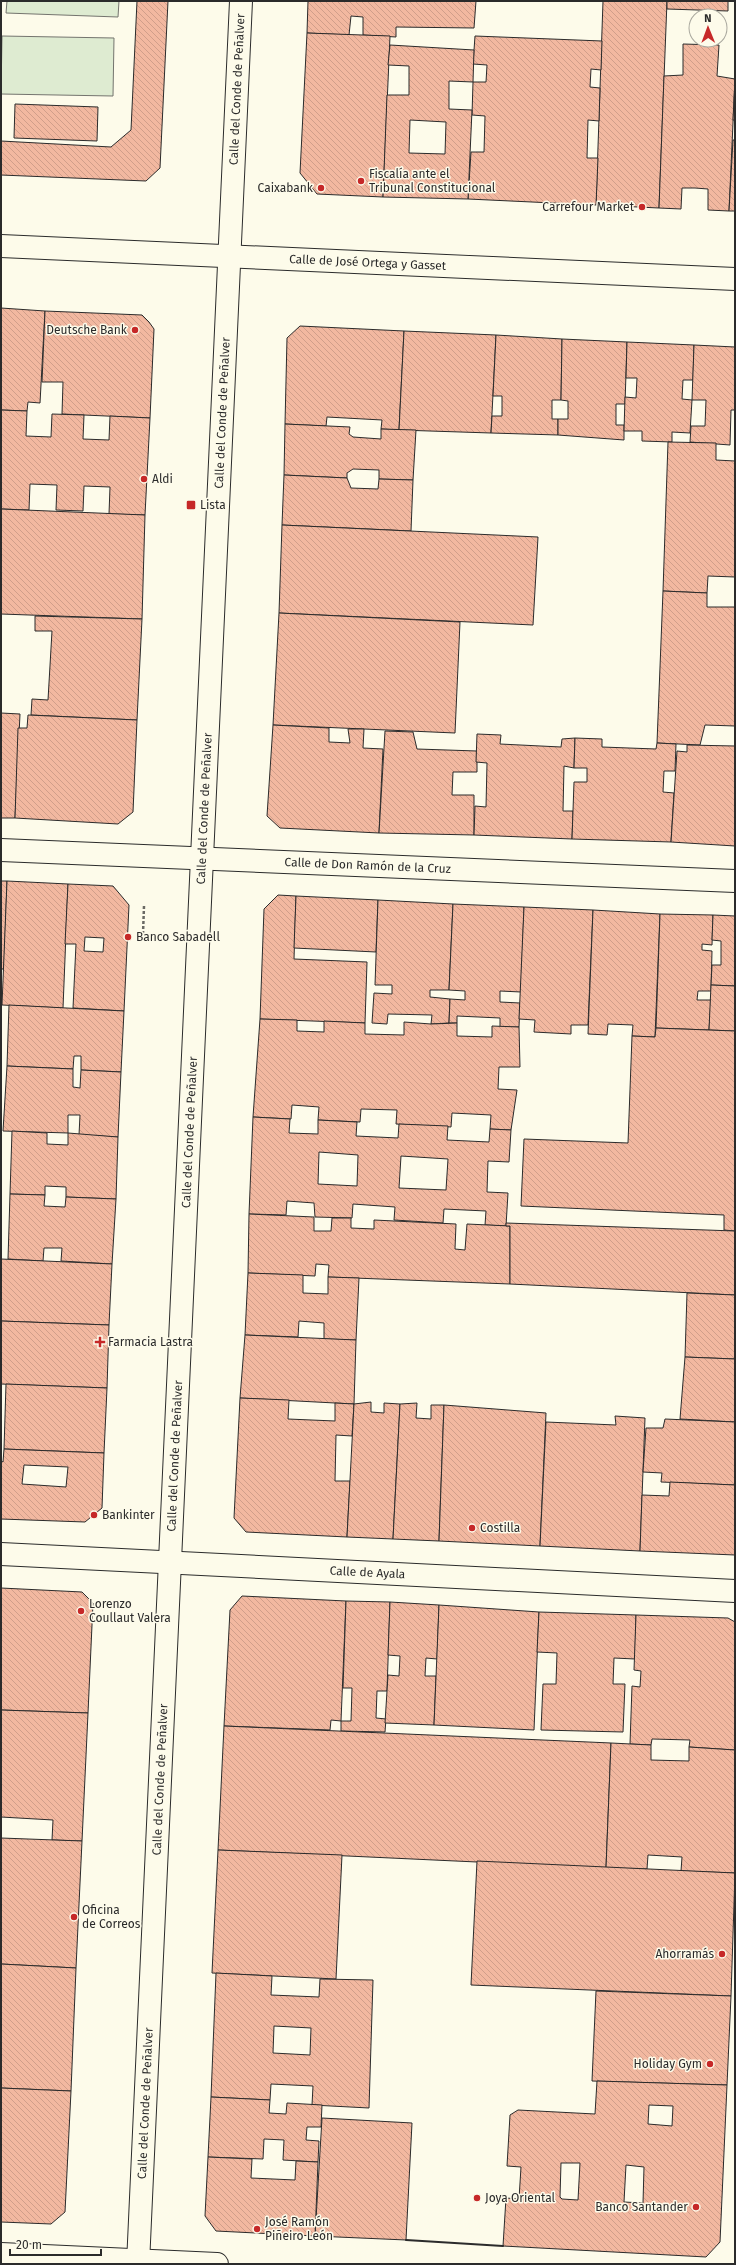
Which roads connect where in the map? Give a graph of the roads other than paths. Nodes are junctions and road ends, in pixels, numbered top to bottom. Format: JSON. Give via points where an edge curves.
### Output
{"nodes":[{"id":1,"x":241,"y":1,"type":"edge"},
{"id":2,"x":1,"y":246,"type":"edge"},
{"id":3,"x":229,"y":257,"type":"junction"},
{"id":4,"x":735,"y":279,"type":"edge"},
{"id":5,"x":1,"y":850,"type":"edge"},
{"id":6,"x":202,"y":860,"type":"junction"},
{"id":7,"x":735,"y":881,"type":"edge"},
{"id":8,"x":1,"y":1554,"type":"edge"},
{"id":9,"x":170,"y":1563,"type":"junction"},
{"id":10,"x":735,"y":1591,"type":"edge"},
{"id":11,"x":1,"y":2254,"type":"edge"},
{"id":12,"x":138,"y":2262,"type":"edge"},
{"id":13,"x":217,"y":2264,"type":"edge"}],
"edges":[{"from":1,"to":3,"type":"street","name":"Calle del Conde de Peñalver"},
{"from":2,"to":3,"type":"street","name":"Calle de José Ortega y Gasset"},
{"from":3,"to":4,"type":"street","name":"Calle de José Ortega y Gasset"},
{"from":3,"to":6,"type":"street","name":"Calle del Conde de Peñalver"},
{"from":5,"to":6,"type":"street","name":"Calle de Don Ramón de la Cruz"},
{"from":6,"to":7,"type":"street","name":"Calle de Don Ramón de la Cruz"},
{"from":6,"to":9,"type":"street","name":"Calle del Conde de Peñalver"},
{"from":8,"to":9,"type":"street","name":"Calle de Ayala"},
{"from":9,"to":10,"type":"street","name":"Calle de Ayala"},
{"from":9,"to":12,"type":"street","name":"Calle del Conde de Peñalver"},
{"from":11,"to":12,"type":"street"},
{"from":12,"to":13,"type":"street"}]}
